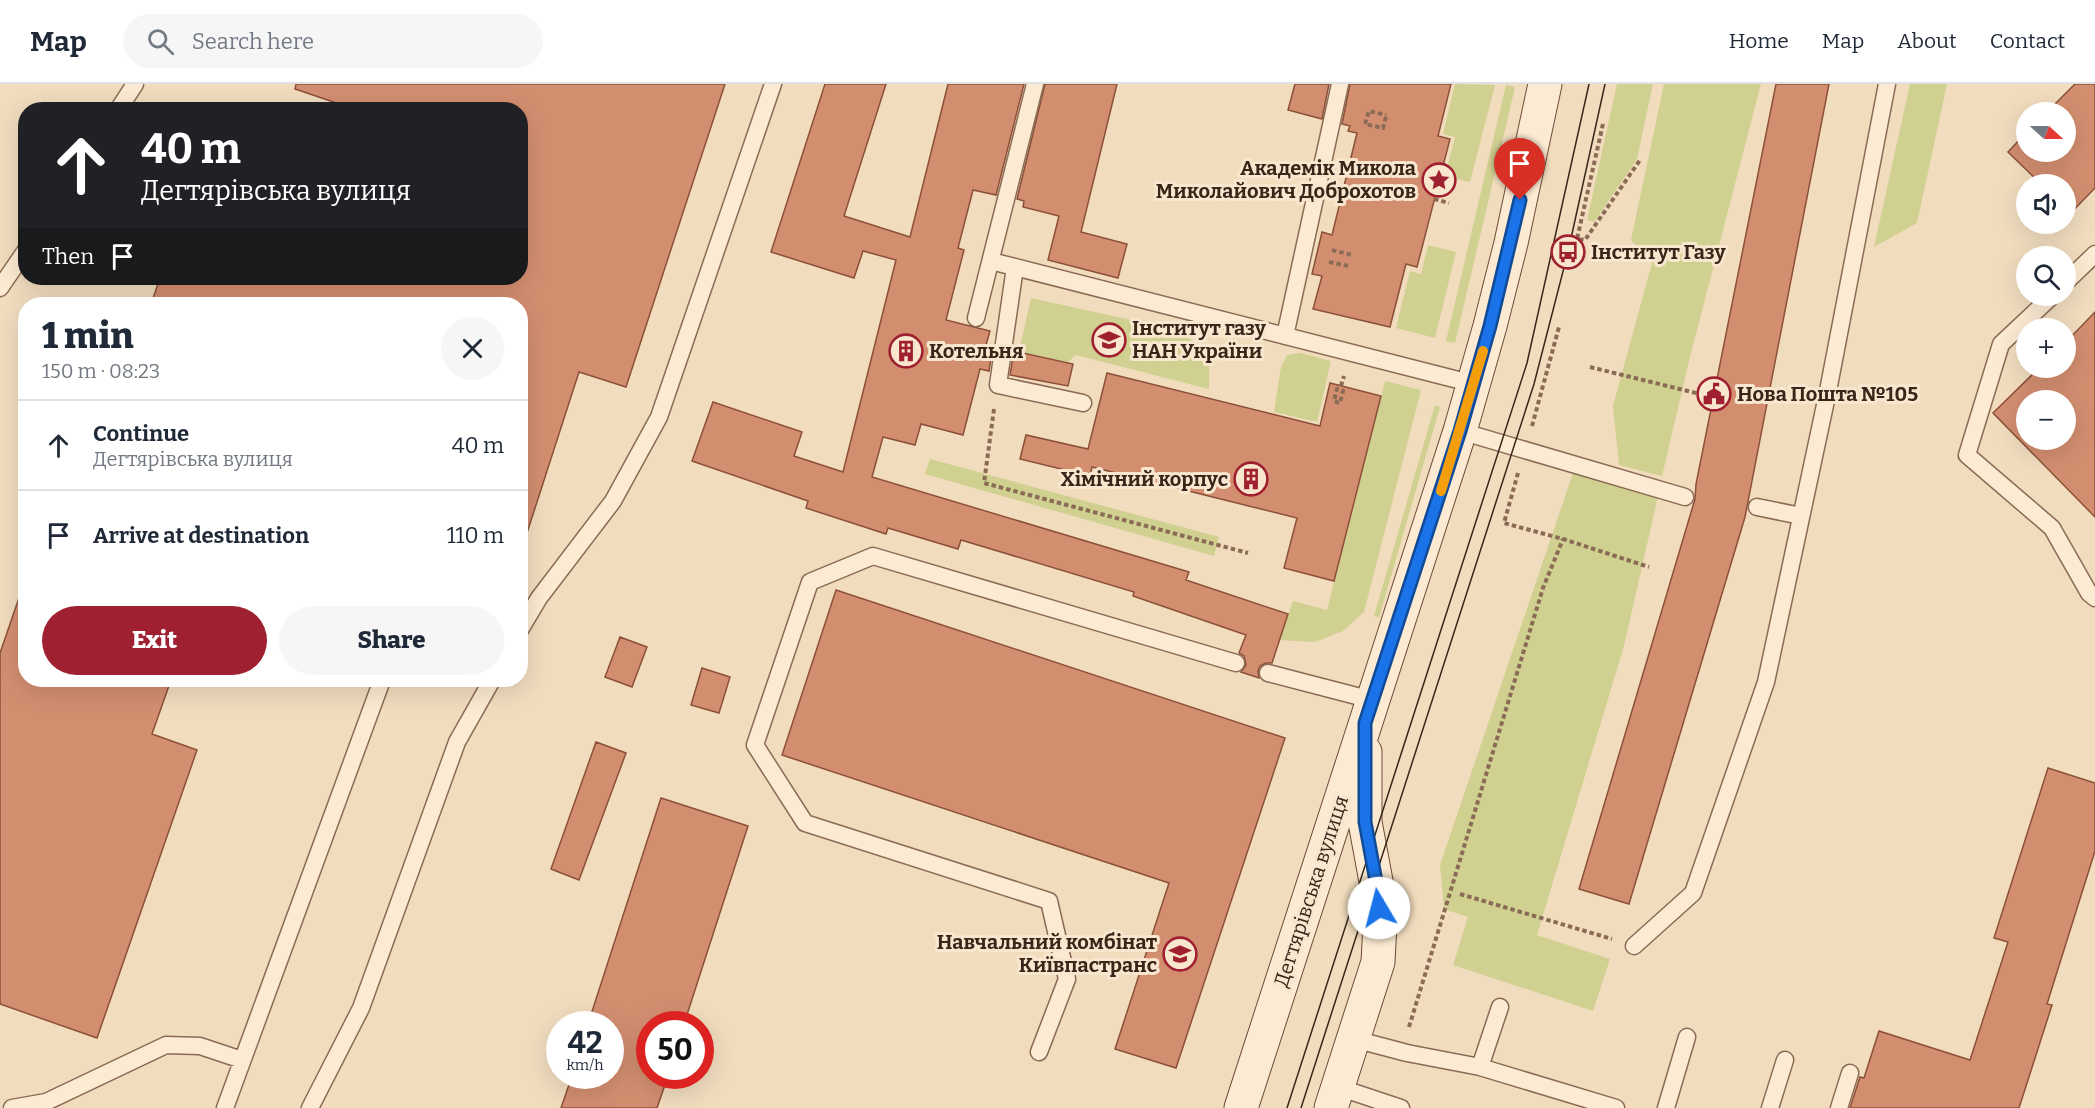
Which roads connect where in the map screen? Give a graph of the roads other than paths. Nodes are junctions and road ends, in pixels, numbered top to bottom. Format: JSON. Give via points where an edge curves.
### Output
{"nodes":[{"id":1,"x":135,"y":84,"type":"edge"},
{"id":2,"x":773,"y":84,"type":"edge"},
{"id":3,"x":1035,"y":84,"type":"edge"},
{"id":4,"x":1341,"y":84,"type":"edge"},
{"id":5,"x":1545,"y":84,"type":"edge"},
{"id":6,"x":1887,"y":84,"type":"edge"},
{"id":7,"x":123,"y":102,"type":"edge"},
{"id":8,"x":2095,"y":254,"type":"edge"},
{"id":9,"x":991,"y":261,"type":"junction"},
{"id":10,"x":18,"y":262,"type":"edge"},
{"id":11,"x":1015,"y":267,"type":"junction"},
{"id":12,"x":2076,"y":272,"type":"edge"},
{"id":13,"x":0,"y":288,"type":"edge"},
{"id":14,"x":2041,"y":306,"type":"edge"},
{"id":15,"x":976,"y":318,"type":"dead end"},
{"id":16,"x":1285,"y":336,"type":"junction"},
{"id":17,"x":1474,"y":384,"type":"junction"},
{"id":18,"x":1083,"y":403,"type":"dead end"},
{"id":19,"x":1460,"y":431,"type":"junction"},
{"id":20,"x":1685,"y":497,"type":"dead end"},
{"id":21,"x":1757,"y":507,"type":"dead end"},
{"id":22,"x":1801,"y":516,"type":"junction"},
{"id":23,"x":2095,"y":597,"type":"edge"},
{"id":24,"x":528,"y":617,"type":"edge"},
{"id":25,"x":1236,"y":663,"type":"dead end"},
{"id":26,"x":1268,"y":673,"type":"dead end"},
{"id":27,"x":379,"y":687,"type":"edge"},
{"id":28,"x":488,"y":687,"type":"edge"},
{"id":29,"x":1369,"y":712,"type":"junction"},
{"id":30,"x":1634,"y":946,"type":"road end"},
{"id":31,"x":1500,"y":1007,"type":"dead end"},
{"id":32,"x":1687,"y":1037,"type":"dead end"},
{"id":33,"x":1354,"y":1039,"type":"junction"},
{"id":34,"x":1040,"y":1052,"type":"dead end"},
{"id":35,"x":242,"y":1060,"type":"junction"},
{"id":36,"x":1785,"y":1060,"type":"dead end"},
{"id":37,"x":1480,"y":1066,"type":"junction"},
{"id":38,"x":1850,"y":1073,"type":"dead end"},
{"id":39,"x":1334,"y":1098,"type":"edge"},
{"id":40,"x":1240,"y":1101,"type":"edge"},
{"id":41,"x":1567,"y":1101,"type":"edge"},
{"id":42,"x":12,"y":1108,"type":"edge"},
{"id":43,"x":225,"y":1108,"type":"edge"},
{"id":44,"x":310,"y":1108,"type":"edge"},
{"id":45,"x":1401,"y":1108,"type":"edge"},
{"id":46,"x":1616,"y":1108,"type":"edge"},
{"id":47,"x":1666,"y":1108,"type":"edge"},
{"id":48,"x":1770,"y":1108,"type":"edge"},
{"id":49,"x":1839,"y":1108,"type":"edge"}],
"edges":[{"from":1,"to":7,"type":"lane"},
{"from":2,"to":24,"type":"lane","via":[[658,417],[613,501]]},
{"from":3,"to":9,"type":"lane"},
{"from":4,"to":16,"type":"lane"},
{"from":5,"to":17,"type":"main road","name":"Дегтярівська вулиця","via":[[1511,243]]},
{"from":6,"to":22,"type":"lane"},
{"from":8,"to":12,"type":"lane"},
{"from":9,"to":11,"type":"lane"},
{"from":9,"to":15,"type":"lane"},
{"from":10,"to":13,"type":"lane"},
{"from":11,"to":16,"type":"lane"},
{"from":11,"to":18,"type":"lane","via":[[998,385]]},
{"from":14,"to":23,"type":"lane","via":[[2001,344],[1967,455],[2052,528]]},
{"from":16,"to":17,"type":"lane"},
{"from":17,"to":19,"type":"main road","name":"Дегтярівська вулиця"},
{"from":19,"to":20,"type":"lane"},
{"from":19,"to":29,"type":"main road","name":"Дегтярівська вулиця"},
{"from":21,"to":22,"type":"lane"},
{"from":22,"to":30,"type":"lane","via":[[1766,682],[1693,893]]},
{"from":25,"to":34,"type":"lane","via":[[873,556],[810,582],[755,745],[806,823],[1048,901],[1067,980]]},
{"from":26,"to":29,"type":"lane"},
{"from":27,"to":35,"type":"lane"},
{"from":28,"to":44,"type":"lane","via":[[457,742],[361,1008]]},
{"from":29,"to":33,"type":"main road","via":[[1365,822],[1380,924],[1378,962]]},
{"from":29,"to":40,"type":"main road","name":"Дегтярівська вулиця"},
{"from":31,"to":37,"type":"lane"},
{"from":32,"to":47,"type":"lane"},
{"from":33,"to":37,"type":"lane"},
{"from":33,"to":39,"type":"main road"},
{"from":35,"to":42,"type":"lane","via":[[200,1046],[166,1045],[46,1102]]},
{"from":35,"to":43,"type":"lane"},
{"from":36,"to":48,"type":"lane"},
{"from":37,"to":41,"type":"lane"},
{"from":38,"to":49,"type":"lane"},
{"from":39,"to":45,"type":"lane"},
{"from":41,"to":46,"type":"lane"}]}
